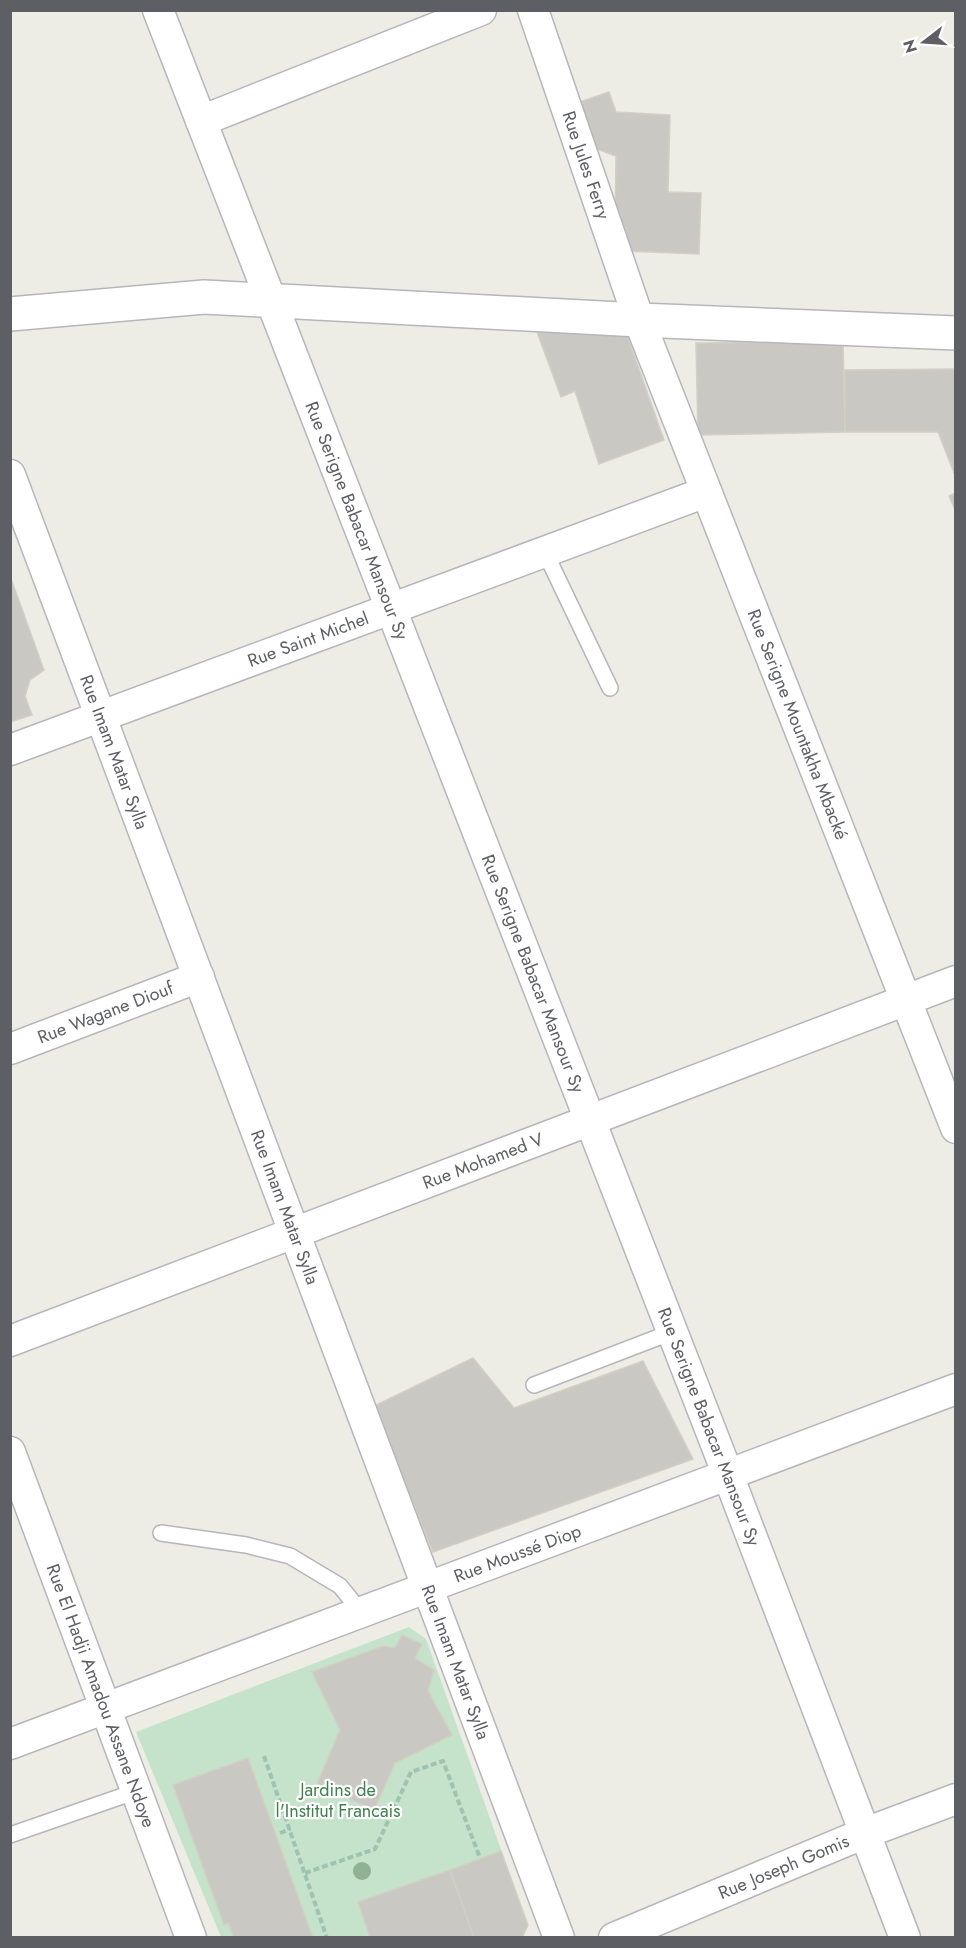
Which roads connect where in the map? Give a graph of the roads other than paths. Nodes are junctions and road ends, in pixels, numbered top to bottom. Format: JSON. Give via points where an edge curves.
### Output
{"nodes":[{"id":1,"x":158,"y":10,"type":"edge"},
{"id":2,"x":482,"y":10,"type":"edge"},
{"id":3,"x":533,"y":10,"type":"edge"},
{"id":4,"x":201,"y":122,"type":"junction"},
{"id":5,"x":270,"y":300,"type":"junction"},
{"id":6,"x":10,"y":314,"type":"edge"},
{"id":7,"x":639,"y":320,"type":"junction"},
{"id":8,"x":956,"y":333,"type":"edge"},
{"id":9,"x":10,"y":475,"type":"edge"},
{"id":10,"x":706,"y":492,"type":"junction"},
{"id":11,"x":545,"y":552,"type":"junction"},
{"id":12,"x":390,"y":609,"type":"junction"},
{"id":13,"x":610,"y":688,"type":"dead end"},
{"id":14,"x":101,"y":716,"type":"junction"},
{"id":15,"x":10,"y":750,"type":"edge"},
{"id":16,"x":199,"y":977,"type":"junction"},
{"id":17,"x":956,"y":981,"type":"edge"},
{"id":18,"x":905,"y":1000,"type":"junction"},
{"id":19,"x":10,"y":1049,"type":"edge"},
{"id":20,"x":589,"y":1120,"type":"junction"},
{"id":21,"x":956,"y":1128,"type":"edge"},
{"id":22,"x":294,"y":1233,"type":"junction"},
{"id":23,"x":672,"y":1332,"type":"junction"},
{"id":24,"x":10,"y":1341,"type":"edge"},
{"id":25,"x":534,"y":1385,"type":"dead end"},
{"id":26,"x":956,"y":1389,"type":"edge"},
{"id":27,"x":10,"y":1452,"type":"edge"},
{"id":28,"x":728,"y":1475,"type":"junction"},
{"id":29,"x":161,"y":1533,"type":"dead end"},
{"id":30,"x":428,"y":1587,"type":"junction"},
{"id":31,"x":361,"y":1612,"type":"junction"},
{"id":32,"x":106,"y":1708,"type":"junction"},
{"id":33,"x":10,"y":1744,"type":"edge"},
{"id":34,"x":137,"y":1791,"type":"junction"},
{"id":35,"x":956,"y":1799,"type":"edge"},
{"id":36,"x":865,"y":1833,"type":"junction"},
{"id":37,"x":10,"y":1835,"type":"edge"},
{"id":38,"x":190,"y":1938,"type":"edge"},
{"id":39,"x":559,"y":1938,"type":"edge"},
{"id":40,"x":614,"y":1938,"type":"edge"},
{"id":41,"x":905,"y":1938,"type":"edge"}],
"edges":[{"from":1,"to":4,"type":"street","name":"Rue Serigne Babacar Mansour Sy"},
{"from":2,"to":4,"type":"street"},
{"from":3,"to":7,"type":"street","name":"Rue Jules Ferry"},
{"from":4,"to":5,"type":"street","name":"Rue Serigne Babacar Mansour Sy"},
{"from":5,"to":6,"type":"street","via":[[204,297]]},
{"from":5,"to":7,"type":"street"},
{"from":5,"to":12,"type":"street","name":"Rue Serigne Babacar Mansour Sy"},
{"from":7,"to":8,"type":"street"},
{"from":7,"to":10,"type":"street","name":"Rue Serigne Mountakha Mbacké"},
{"from":9,"to":14,"type":"street","name":"Rue Imam Matar Sylla"},
{"from":10,"to":11,"type":"street","name":"Rue Saint Michel"},
{"from":10,"to":18,"type":"street","name":"Rue Serigne Mountakha Mbacké"},
{"from":11,"to":12,"type":"street","name":"Rue Saint Michel"},
{"from":11,"to":13,"type":"lane"},
{"from":12,"to":14,"type":"street","name":"Rue Saint Michel"},
{"from":12,"to":20,"type":"street","name":"Rue Serigne Babacar Mansour Sy"},
{"from":14,"to":15,"type":"street","name":"Rue Saint Michel"},
{"from":14,"to":16,"type":"street","name":"Rue Imam Matar Sylla"},
{"from":16,"to":19,"type":"street","name":"Rue Wagane Diouf"},
{"from":16,"to":22,"type":"street","name":"Rue Imam Matar Sylla"},
{"from":17,"to":18,"type":"street","name":"Rue Mohamed V"},
{"from":18,"to":20,"type":"street","name":"Rue Mohamed V"},
{"from":18,"to":21,"type":"street","name":"Rue Serigne Mountakha Mbacké"},
{"from":20,"to":22,"type":"street","name":"Rue Mohamed V"},
{"from":20,"to":23,"type":"street","name":"Rue Serigne Babacar Mansour Sy"},
{"from":22,"to":24,"type":"street","name":"Rue Mohamed V"},
{"from":22,"to":30,"type":"street","name":"Rue Imam Matar Sylla"},
{"from":23,"to":25,"type":"lane"},
{"from":23,"to":28,"type":"street","name":"Rue Serigne Babacar Mansour Sy"},
{"from":26,"to":28,"type":"street","name":"Rue Moussé Diop"},
{"from":27,"to":32,"type":"street","name":"Rue El Hadji Amadou Assane Ndoye"},
{"from":28,"to":30,"type":"street","name":"Rue Moussé Diop"},
{"from":28,"to":36,"type":"street","name":"Rue Serigne Babacar Mansour Sy"},
{"from":29,"to":31,"type":"lane","via":[[246,1545],[290,1556],[340,1586]]},
{"from":30,"to":31,"type":"street","name":"Rue Moussé Diop"},
{"from":30,"to":39,"type":"street","name":"Rue Imam Matar Sylla"},
{"from":31,"to":32,"type":"street","name":"Rue Moussé Diop"},
{"from":32,"to":33,"type":"street","name":"Rue Moussé Diop"},
{"from":32,"to":34,"type":"street","name":"Rue El Hadji Amadou Assane Ndoye"},
{"from":34,"to":37,"type":"lane"},
{"from":34,"to":38,"type":"street","name":"Rue El Hadji Amadou Assane Ndoye"},
{"from":35,"to":36,"type":"street","name":"Rue Joseph Gomis"},
{"from":36,"to":40,"type":"street","name":"Rue Joseph Gomis"},
{"from":36,"to":41,"type":"street","name":"Rue Serigne Babacar Mansour Sy"}]}
